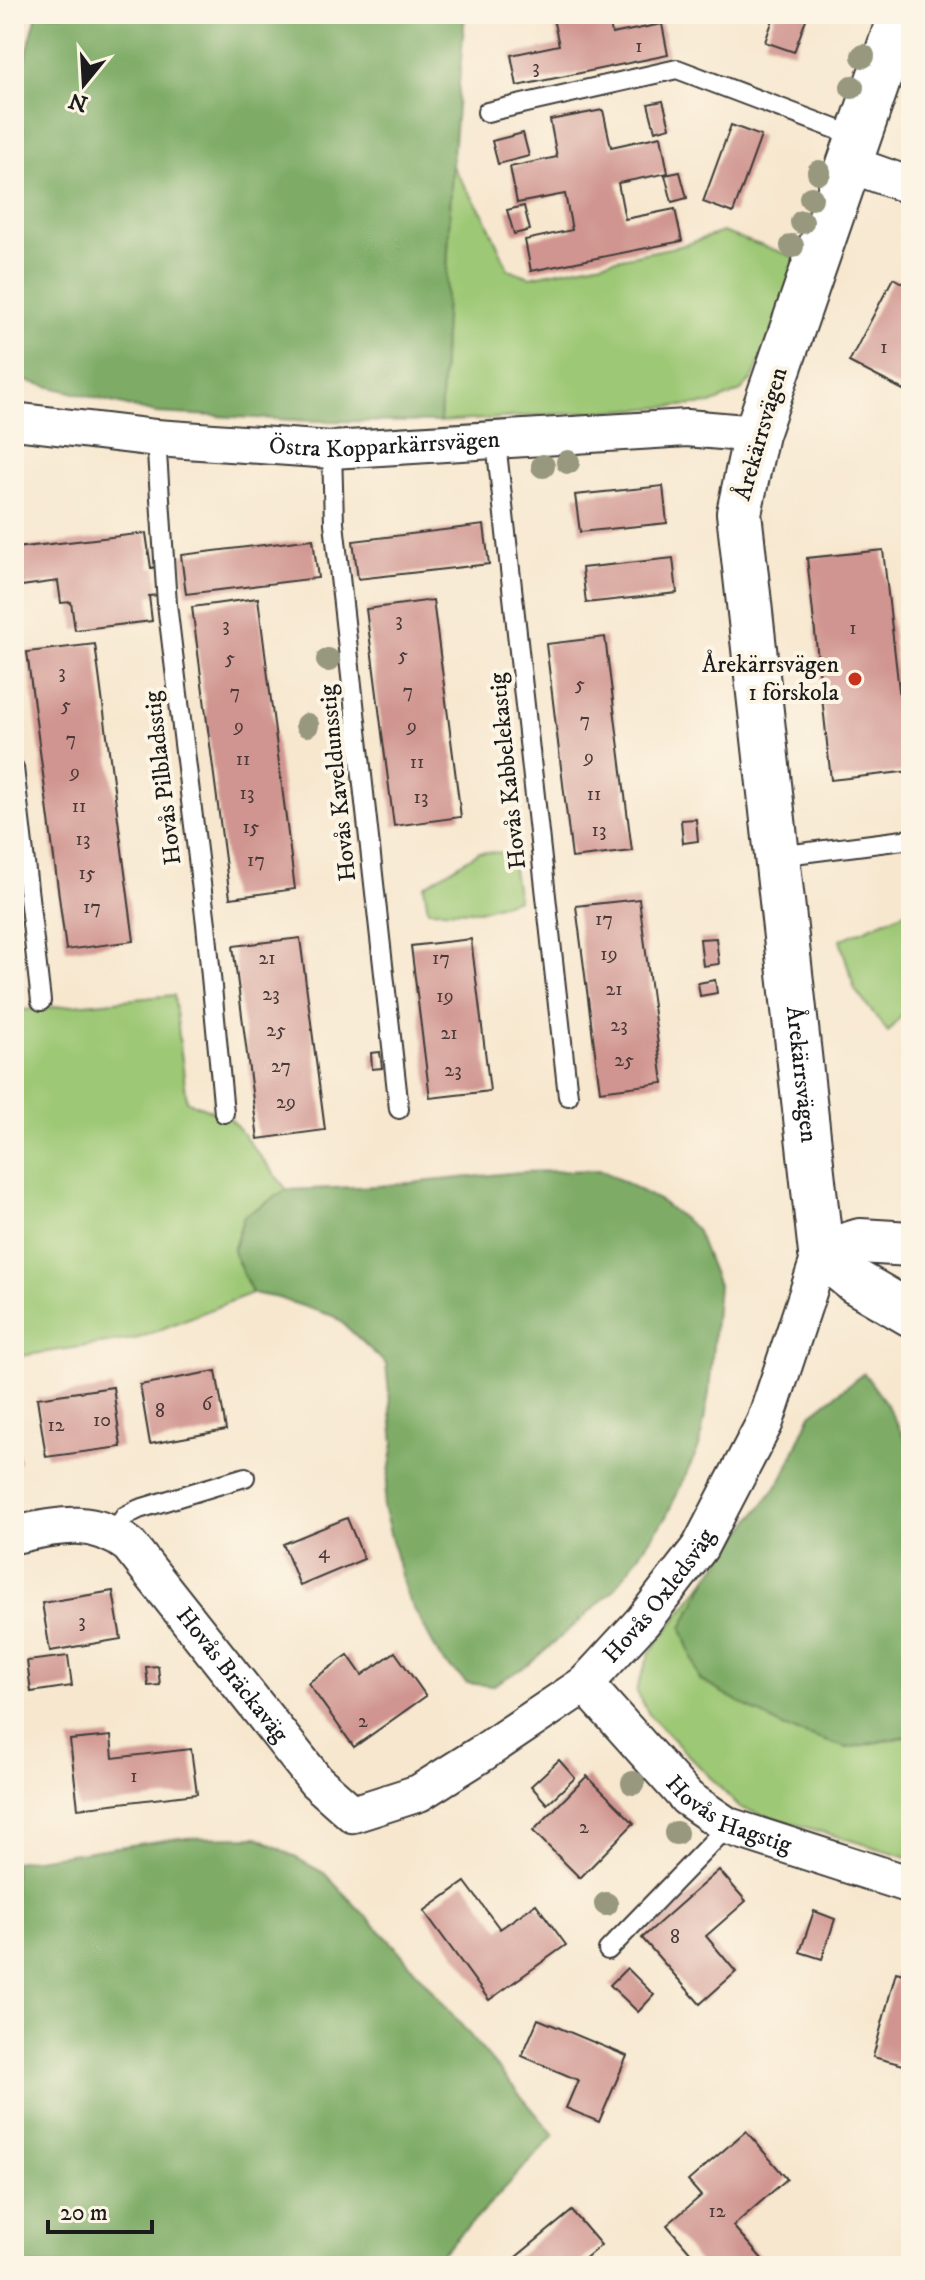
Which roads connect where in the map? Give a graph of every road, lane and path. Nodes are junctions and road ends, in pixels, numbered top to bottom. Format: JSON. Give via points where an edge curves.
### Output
{"nodes":[{"id":1,"x":901,"y":14,"type":"edge"},
{"id":2,"x":487,"y":112,"type":"dead end"},
{"id":3,"x":853,"y":150,"type":"junction"},
{"id":4,"x":911,"y":186,"type":"edge"},
{"id":5,"x":14,"y":421,"type":"edge"},
{"id":6,"x":756,"y":434,"type":"junction"},
{"id":7,"x":156,"y":438,"type":"junction"},
{"id":8,"x":496,"y":442,"type":"junction"},
{"id":9,"x":332,"y":450,"type":"junction"},
{"id":10,"x":14,"y":768,"type":"edge"},
{"id":11,"x":911,"y":839,"type":"edge"},
{"id":12,"x":778,"y":856,"type":"junction"},
{"id":13,"x":41,"y":1001,"type":"dead end"},
{"id":14,"x":568,"y":1096,"type":"dead end"},
{"id":15,"x":399,"y":1109,"type":"dead end"},
{"id":16,"x":224,"y":1113,"type":"dead end"},
{"id":17,"x":911,"y":1244,"type":"edge"},
{"id":18,"x":821,"y":1253,"type":"junction"},
{"id":19,"x":911,"y":1314,"type":"edge"},
{"id":20,"x":245,"y":1477,"type":"dead end"},
{"id":21,"x":113,"y":1533,"type":"junction"},
{"id":22,"x":14,"y":1535,"type":"edge"},
{"id":23,"x":585,"y":1684,"type":"junction"},
{"id":24,"x":353,"y":1814,"type":"joint"},
{"id":25,"x":728,"y":1826,"type":"junction"},
{"id":26,"x":911,"y":1885,"type":"edge"},
{"id":27,"x":608,"y":1950,"type":"dead end"}],
"edges":[{"from":1,"to":3,"type":"street","name":"Årekärrsvägen"},
{"from":2,"to":3,"type":"lane","via":[[677,69]]},
{"from":3,"to":4,"type":"street"},
{"from":3,"to":6,"type":"street","name":"Årekärrsvägen"},
{"from":5,"to":7,"type":"street","name":"Östra Kopparkärrsvägen"},
{"from":6,"to":8,"type":"street","name":"Östra Kopparkärrsvägen","via":[[687,428]]},
{"from":6,"to":12,"type":"street","name":"Årekärrsvägen","via":[[739,513]]},
{"from":7,"to":9,"type":"street","name":"Östra Kopparkärrsvägen"},
{"from":7,"to":16,"type":"lane","name":"Hovås Pilbladsstig","via":[[167,604]]},
{"from":8,"to":9,"type":"street","name":"Östra Kopparkärrsvägen"},
{"from":8,"to":14,"type":"lane","name":"Hovås Kabbelekastig"},
{"from":9,"to":15,"type":"lane","name":"Hovås Kaveldunsstig","via":[[334,523]]},
{"from":10,"to":13,"type":"lane"},
{"from":11,"to":12,"type":"lane"},
{"from":12,"to":18,"type":"street","name":"Årekärrsvägen"},
{"from":17,"to":18,"type":"street","via":[[860,1241]]},
{"from":18,"to":19,"type":"street","via":[[856,1282]]},
{"from":18,"to":23,"type":"street","name":"Hovås Oxledsväg","via":[[765,1422],[700,1547]]},
{"from":20,"to":21,"type":"lane","via":[[139,1509],[125,1516]]},
{"from":21,"to":22,"type":"street","via":[[90,1526],[58,1526]]},
{"from":21,"to":24,"type":"street","name":"Hovås Bräckaväg","via":[[129,1545],[316,1781]]},
{"from":23,"to":24,"type":"street","name":"Hovås Oxledsväg","via":[[419,1793]]},
{"from":23,"to":25,"type":"street","name":"Hovås Hagstig","via":[[687,1798]]},
{"from":25,"to":26,"type":"street","name":"Hovås Hagstig"},
{"from":25,"to":27,"type":"lane"}]}
